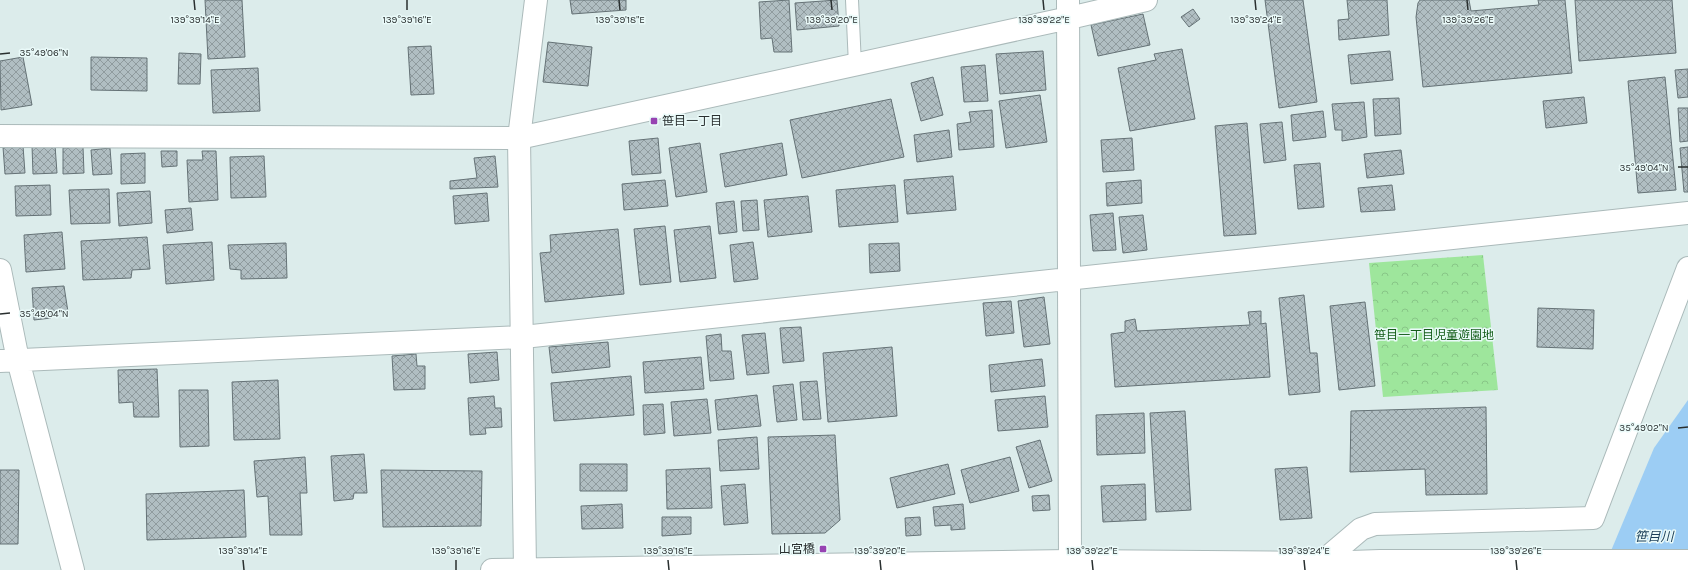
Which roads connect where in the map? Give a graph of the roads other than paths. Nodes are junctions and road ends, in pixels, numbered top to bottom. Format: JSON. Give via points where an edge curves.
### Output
{"nodes":[{"id":1,"x":536,"y":0,"type":"edge"},
{"id":2,"x":852,"y":0,"type":"edge"},
{"id":3,"x":1146,"y":0,"type":"edge"},
{"id":4,"x":1069,"y":9,"type":"edge"},
{"id":5,"x":855,"y":65,"type":"junction"},
{"id":6,"x":0,"y":136,"type":"edge"},
{"id":7,"x":519,"y":138,"type":"junction"},
{"id":8,"x":1688,"y":213,"type":"edge"},
{"id":9,"x":1688,"y":268,"type":"edge"},
{"id":10,"x":0,"y":270,"type":"edge"},
{"id":11,"x":1070,"y":279,"type":"junction"},
{"id":12,"x":523,"y":337,"type":"junction"},
{"id":13,"x":9,"y":360,"type":"edge"},
{"id":14,"x":1688,"y":561,"type":"edge"},
{"id":15,"x":1069,"y":565,"type":"edge"},
{"id":16,"x":1324,"y":567,"type":"edge"},
{"id":17,"x":73,"y":570,"type":"edge"},
{"id":18,"x":492,"y":570,"type":"edge"},
{"id":19,"x":525,"y":570,"type":"edge"}],
"edges":[{"from":1,"to":7,"type":"street"},
{"from":2,"to":5,"type":"lane"},
{"from":3,"to":4,"type":"street"},
{"from":4,"to":5,"type":"street"},
{"from":4,"to":11,"type":"street"},
{"from":5,"to":7,"type":"street"},
{"from":6,"to":7,"type":"street"},
{"from":7,"to":12,"type":"street"},
{"from":8,"to":11,"type":"street"},
{"from":9,"to":16,"type":"street","via":[[1592,518],[1375,524],[1361,529]]},
{"from":10,"to":13,"type":"street"},
{"from":11,"to":12,"type":"street"},
{"from":11,"to":15,"type":"street"},
{"from":12,"to":13,"type":"street"},
{"from":12,"to":19,"type":"street"},
{"from":13,"to":17,"type":"street"},
{"from":14,"to":16,"type":"street","via":[[1380,561]]},
{"from":15,"to":16,"type":"street"},
{"from":15,"to":19,"type":"street"},
{"from":18,"to":19,"type":"street"}]}
